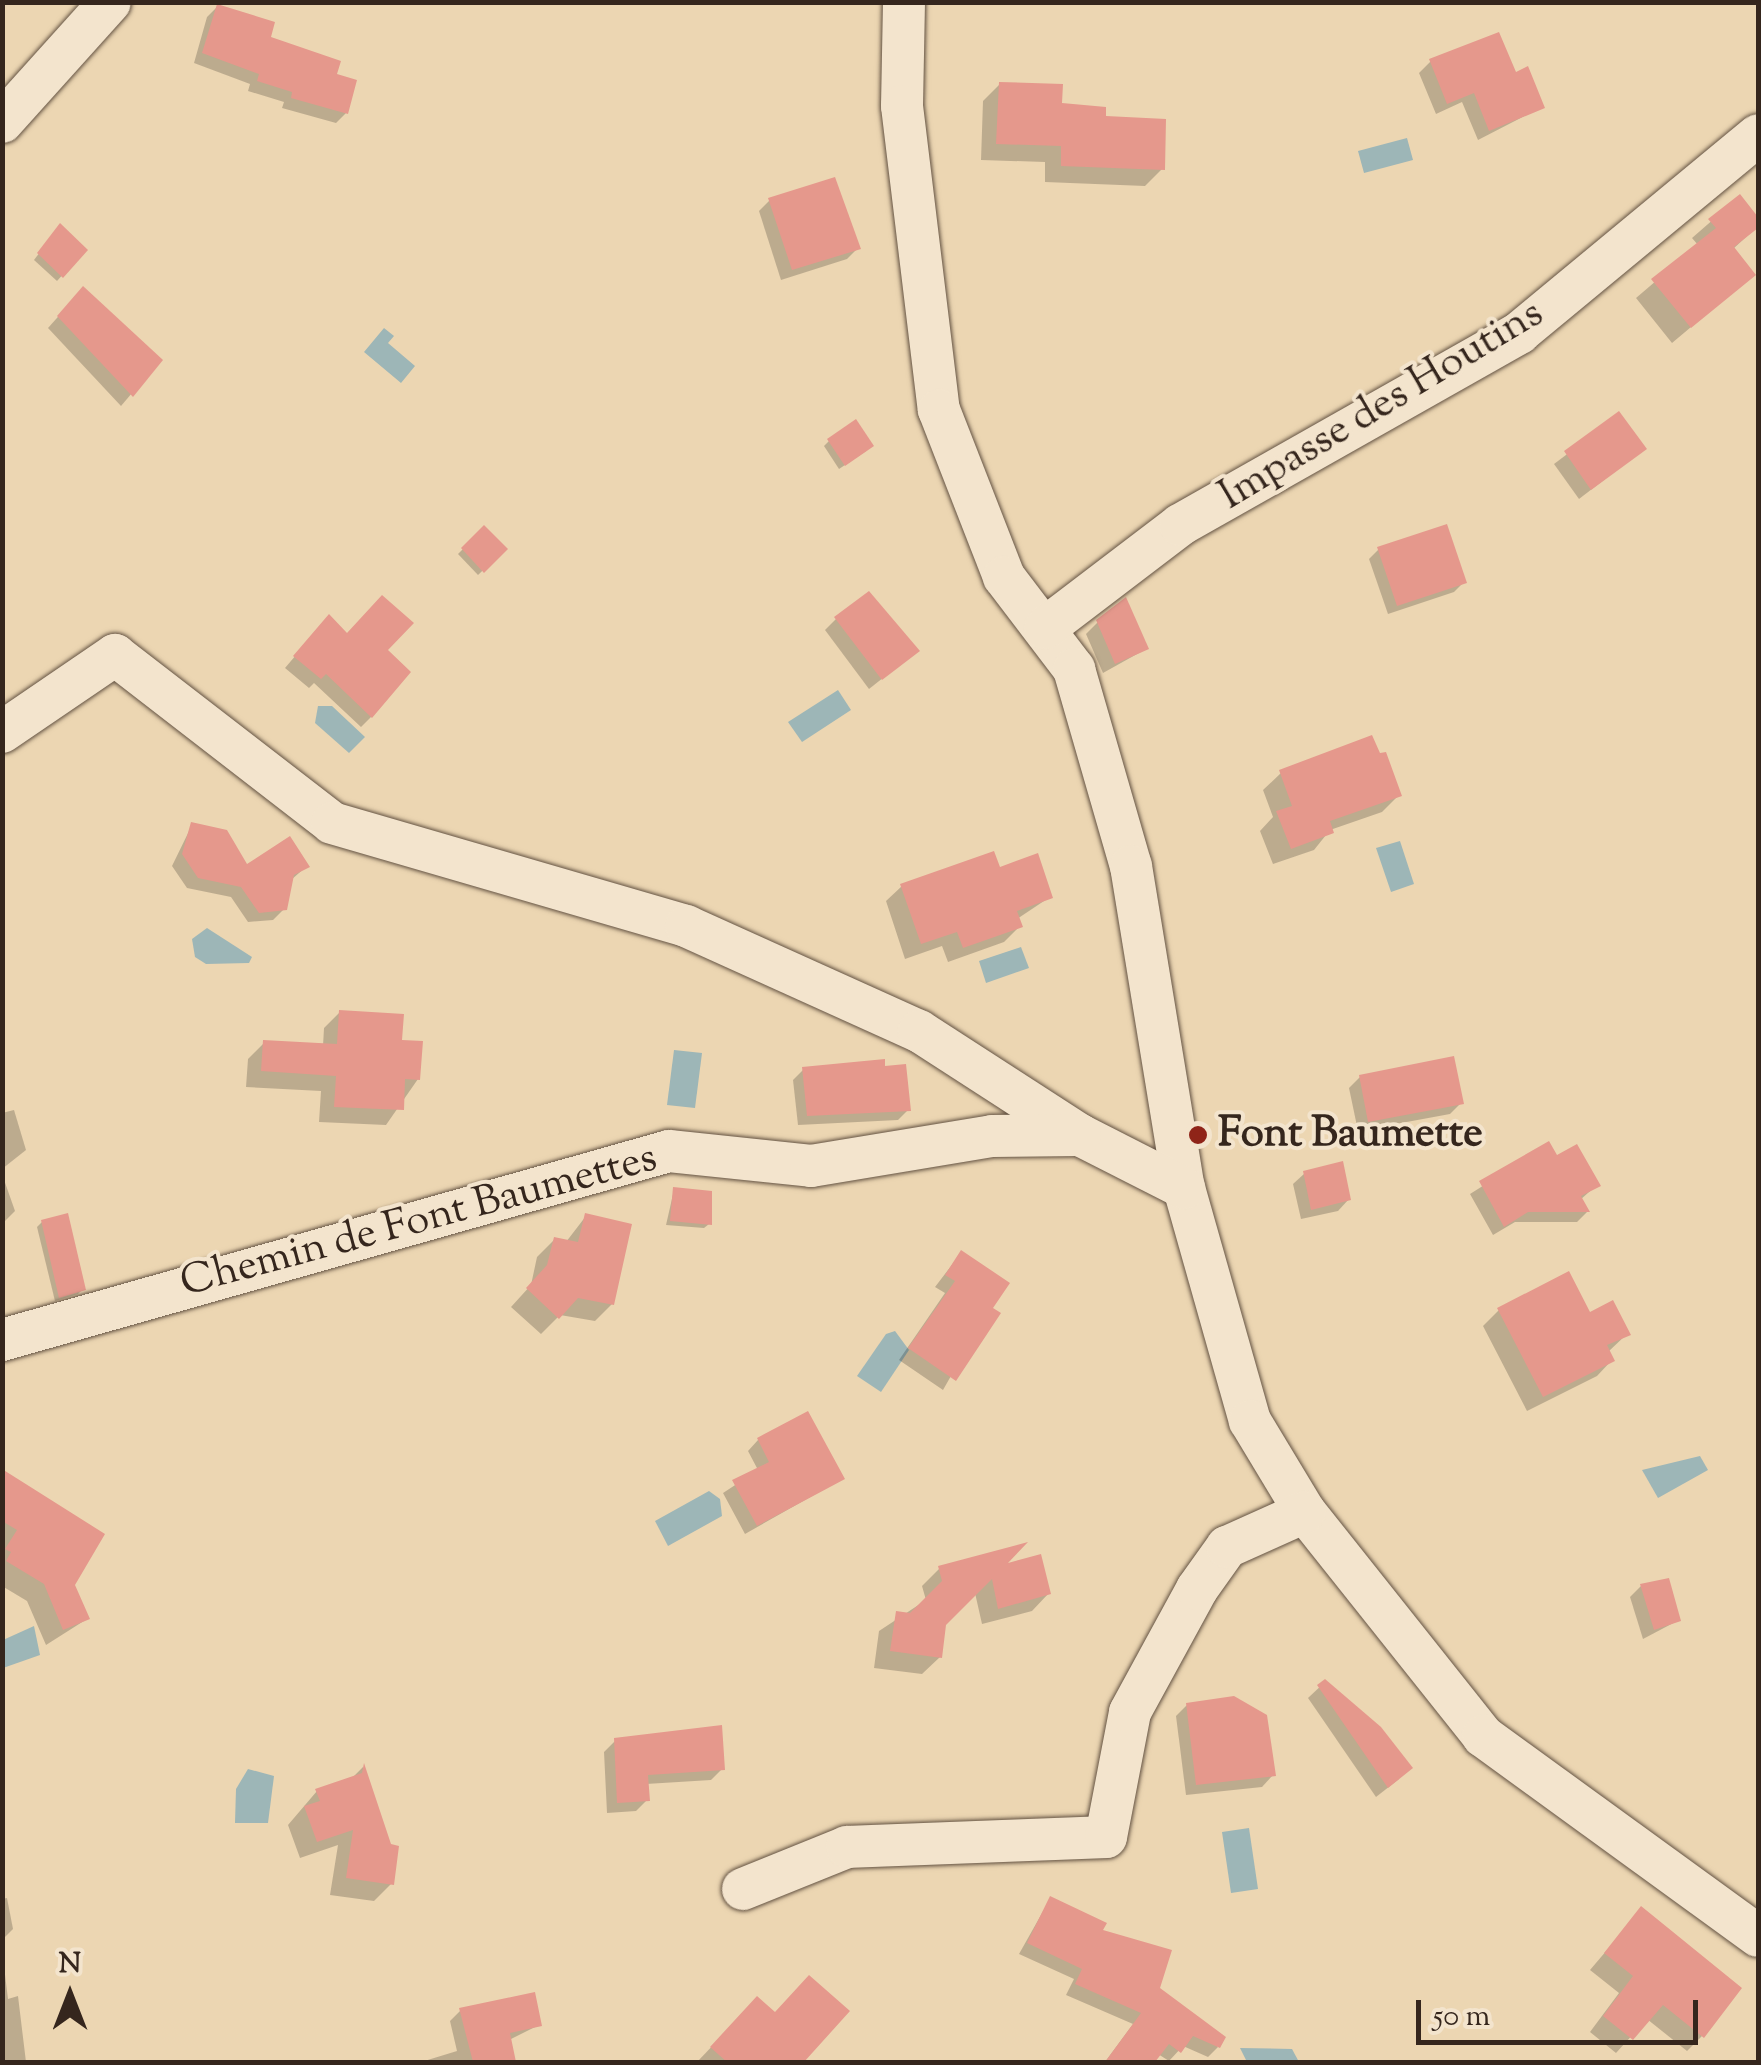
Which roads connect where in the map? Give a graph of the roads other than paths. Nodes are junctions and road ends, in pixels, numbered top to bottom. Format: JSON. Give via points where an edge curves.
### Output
{"nodes":[{"id":1,"x":110,"y":2,"type":"edge"},
{"id":2,"x":904,"y":2,"type":"edge"},
{"id":3,"x":2,"y":122,"type":"edge"},
{"id":4,"x":1758,"y":135,"type":"edge"},
{"id":5,"x":1045,"y":628,"type":"junction"},
{"id":6,"x":2,"y":732,"type":"edge"},
{"id":7,"x":1080,"y":1136,"type":"junction"},
{"id":8,"x":1184,"y":1188,"type":"junction"},
{"id":9,"x":2,"y":1340,"type":"edge"},
{"id":10,"x":1305,"y":1512,"type":"junction"},
{"id":11,"x":743,"y":1889,"type":"dead end"},
{"id":12,"x":1758,"y":1936,"type":"edge"}],
"edges":[{"from":1,"to":3,"type":"street"},
{"from":2,"to":5,"type":"street","via":[[902,106],[939,410],[1004,577]]},
{"from":4,"to":5,"type":"street","name":"Impasse des Houtins","via":[[1519,332],[1180,525]]},
{"from":5,"to":8,"type":"street","via":[[1074,669],[1131,866]]},
{"from":6,"to":7,"type":"street","via":[[115,655],[332,822],[686,926],[919,1031]]},
{"from":7,"to":8,"type":"street"},
{"from":7,"to":9,"type":"street","name":"Chemin de Font Baumettes","via":[[992,1136],[811,1166],[669,1150]]},
{"from":8,"to":10,"type":"street","via":[[1250,1421]]},
{"from":10,"to":11,"type":"street","via":[[1228,1547],[1198,1589],[1130,1712],[1106,1836],[847,1847]]},
{"from":10,"to":12,"type":"street","via":[[1483,1736]]}]}
